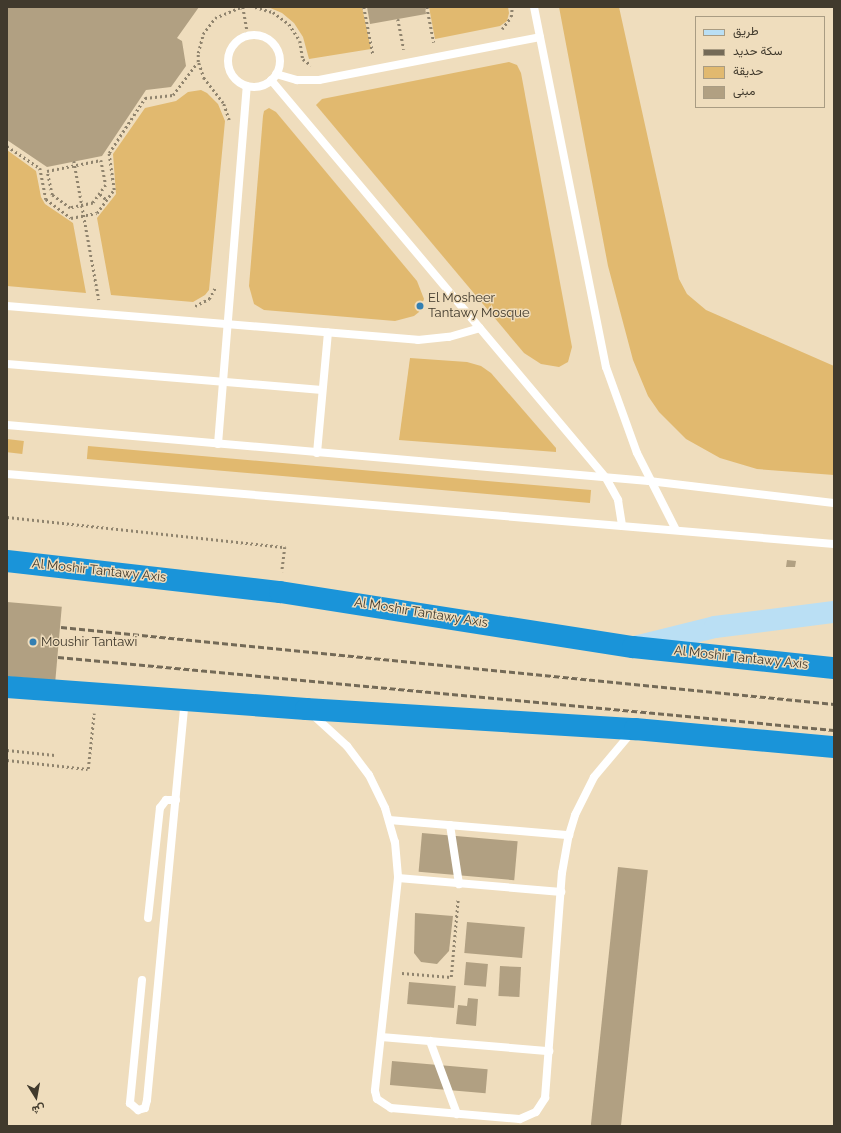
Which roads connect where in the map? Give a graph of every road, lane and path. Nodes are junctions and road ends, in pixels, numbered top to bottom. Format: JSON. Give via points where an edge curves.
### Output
{"nodes":[{"id":1,"x":242,"y":7,"type":"edge"},
{"id":2,"x":255,"y":7,"type":"edge"},
{"id":3,"x":364,"y":7,"type":"edge"},
{"id":4,"x":427,"y":7,"type":"edge"},
{"id":5,"x":512,"y":7,"type":"edge"},
{"id":6,"x":534,"y":7,"type":"edge"},
{"id":7,"x":398,"y":19,"type":"dead end"},
{"id":8,"x":500,"y":30,"type":"dead end"},
{"id":9,"x":401,"y":33,"type":"dead end"},
{"id":10,"x":248,"y":36,"type":"junction"},
{"id":11,"x":540,"y":37,"type":"junction"},
{"id":12,"x":441,"y":41,"type":"dead end"},
{"id":13,"x":434,"y":42,"type":"junction"},
{"id":14,"x":426,"y":44,"type":"dead end"},
{"id":15,"x":411,"y":47,"type":"dead end"},
{"id":16,"x":396,"y":50,"type":"dead end"},
{"id":17,"x":381,"y":52,"type":"dead end"},
{"id":18,"x":373,"y":54,"type":"junction"},
{"id":19,"x":366,"y":55,"type":"dead end"},
{"id":20,"x":198,"y":62,"type":"junction"},
{"id":21,"x":315,"y":65,"type":"dead end"},
{"id":22,"x":274,"y":77,"type":"junction"},
{"id":23,"x":247,"y":86,"type":"junction"},
{"id":24,"x":229,"y":125,"type":"dead end"},
{"id":25,"x":7,"y":146,"type":"edge"},
{"id":26,"x":74,"y":161,"type":"dead end"},
{"id":27,"x":75,"y":165,"type":"junction"},
{"id":28,"x":100,"y":194,"type":"junction"},
{"id":29,"x":107,"y":200,"type":"junction"},
{"id":30,"x":61,"y":201,"type":"junction"},
{"id":31,"x":82,"y":206,"type":"junction"},
{"id":32,"x":57,"y":207,"type":"junction"},
{"id":33,"x":84,"y":216,"type":"junction"},
{"id":34,"x":216,"y":286,"type":"dead end"},
{"id":35,"x":92,"y":298,"type":"dead end"},
{"id":36,"x":99,"y":299,"type":"junction"},
{"id":37,"x":107,"y":300,"type":"dead end"},
{"id":38,"x":7,"y":306,"type":"edge"},
{"id":39,"x":191,"y":306,"type":"dead end"},
{"id":40,"x":102,"y":314,"type":"junction"},
{"id":41,"x":229,"y":325,"type":"junction"},
{"id":42,"x":480,"y":328,"type":"junction"},
{"id":43,"x":328,"y":333,"type":"junction"},
{"id":44,"x":7,"y":364,"type":"edge"},
{"id":45,"x":224,"y":382,"type":"junction"},
{"id":46,"x":322,"y":390,"type":"junction"},
{"id":47,"x":7,"y":425,"type":"edge"},
{"id":48,"x":218,"y":444,"type":"junction"},
{"id":49,"x":317,"y":452,"type":"junction"},
{"id":50,"x":7,"y":474,"type":"edge"},
{"id":51,"x":606,"y":478,"type":"junction"},
{"id":52,"x":649,"y":481,"type":"junction"},
{"id":53,"x":834,"y":504,"type":"edge"},
{"id":54,"x":7,"y":517,"type":"edge"},
{"id":55,"x":622,"y":526,"type":"junction"},
{"id":56,"x":676,"y":530,"type":"junction"},
{"id":57,"x":834,"y":544,"type":"edge"},
{"id":58,"x":7,"y":561,"type":"edge"},
{"id":59,"x":280,"y":592,"type":"junction"},
{"id":60,"x":834,"y":612,"type":"edge"},
{"id":61,"x":633,"y":647,"type":"junction"},
{"id":62,"x":834,"y":668,"type":"edge"},
{"id":63,"x":7,"y":687,"type":"edge"},
{"id":64,"x":96,"y":694,"type":"junction"},
{"id":65,"x":185,"y":700,"type":"junction"},
{"id":66,"x":306,"y":709,"type":"junction"},
{"id":67,"x":635,"y":729,"type":"junction"},
{"id":68,"x":834,"y":747,"type":"edge"},
{"id":69,"x":7,"y":750,"type":"edge"},
{"id":70,"x":55,"y":755,"type":"dead end"},
{"id":71,"x":7,"y":760,"type":"edge"},
{"id":72,"x":176,"y":800,"type":"junction"},
{"id":73,"x":389,"y":820,"type":"junction"},
{"id":74,"x":450,"y":825,"type":"junction"},
{"id":75,"x":569,"y":835,"type":"junction"},
{"id":76,"x":398,"y":878,"type":"junction"},
{"id":77,"x":459,"y":884,"type":"junction"},
{"id":78,"x":561,"y":892,"type":"junction"},
{"id":79,"x":148,"y":918,"type":"dead end"},
{"id":80,"x":388,"y":972,"type":"junction"},
{"id":81,"x":142,"y":980,"type":"dead end"},
{"id":82,"x":381,"y":1037,"type":"junction"},
{"id":83,"x":430,"y":1041,"type":"junction"},
{"id":84,"x":549,"y":1052,"type":"junction"},
{"id":85,"x":457,"y":1114,"type":"junction"}],
"edges":[{"from":1,"to":10,"type":"path"},
{"from":1,"to":20,"type":"path","via":[[224,13],[209,26],[200,43]]},
{"from":2,"to":21,"type":"path","via":[[273,12],[290,24],[300,41],[303,59]]},
{"from":3,"to":18,"type":"path"},
{"from":4,"to":13,"type":"path"},
{"from":5,"to":8,"type":"path","via":[[509,23]]},
{"from":6,"to":11,"type":"lane"},
{"from":7,"to":9,"type":"path"},
{"from":10,"to":22,"type":"lane","via":[[262,36],[275,45],[280,59]]},
{"from":10,"to":23,"type":"lane","via":[[235,43],[228,57],[234,78]]},
{"from":11,"to":22,"type":"lane","via":[[319,80]]},
{"from":11,"to":52,"type":"lane","via":[[599,337],[625,425]]},
{"from":12,"to":13,"type":"path"},
{"from":13,"to":14,"type":"path"},
{"from":15,"to":16,"type":"path"},
{"from":17,"to":18,"type":"path"},
{"from":18,"to":19,"type":"path"},
{"from":20,"to":24,"type":"path","via":[[204,79],[226,110]]},
{"from":20,"to":29,"type":"path","via":[[173,95],[145,98],[109,153],[114,190]]},
{"from":22,"to":23,"type":"lane","via":[[260,86]]},
{"from":22,"to":42,"type":"lane"},
{"from":23,"to":41,"type":"lane"},
{"from":25,"to":32,"type":"path","via":[[40,168],[46,199]]},
{"from":26,"to":27,"type":"path"},
{"from":27,"to":28,"type":"path","via":[[101,160],[106,185]]},
{"from":27,"to":30,"type":"path","via":[[47,171],[52,195]]},
{"from":27,"to":31,"type":"path"},
{"from":28,"to":29,"type":"path"},
{"from":28,"to":31,"type":"path","via":[[93,203]]},
{"from":29,"to":33,"type":"path","via":[[97,213]]},
{"from":30,"to":31,"type":"path","via":[[70,208]]},
{"from":30,"to":32,"type":"path"},
{"from":31,"to":33,"type":"path"},
{"from":32,"to":33,"type":"path","via":[[71,218]]},
{"from":33,"to":36,"type":"path"},
{"from":34,"to":39,"type":"path","via":[[209,299]]},
{"from":35,"to":36,"type":"path"},
{"from":36,"to":37,"type":"path"},
{"from":36,"to":40,"type":"path"},
{"from":38,"to":40,"type":"lane"},
{"from":40,"to":41,"type":"lane"},
{"from":41,"to":43,"type":"lane"},
{"from":41,"to":45,"type":"lane"},
{"from":42,"to":43,"type":"lane","via":[[434,340]]},
{"from":42,"to":51,"type":"lane"},
{"from":43,"to":46,"type":"lane"},
{"from":44,"to":45,"type":"lane"},
{"from":45,"to":46,"type":"lane"},
{"from":45,"to":48,"type":"lane"},
{"from":46,"to":49,"type":"lane"},
{"from":47,"to":48,"type":"lane"},
{"from":48,"to":49,"type":"lane"},
{"from":49,"to":51,"type":"lane"},
{"from":50,"to":55,"type":"lane"},
{"from":51,"to":52,"type":"lane"},
{"from":51,"to":55,"type":"lane","via":[[618,500]]},
{"from":52,"to":53,"type":"lane"},
{"from":52,"to":56,"type":"lane"},
{"from":54,"to":59,"type":"path","via":[[285,547]]},
{"from":55,"to":56,"type":"lane"},
{"from":56,"to":57,"type":"lane"},
{"from":58,"to":59,"type":"highway","name":"Al Moshir Tantawy Axis"},
{"from":59,"to":61,"type":"highway","name":"Al Moshir Tantawy Axis"},
{"from":60,"to":61,"type":"street","via":[[729,624]]},
{"from":61,"to":62,"type":"highway","name":"Al Moshir Tantawy Axis"},
{"from":63,"to":64,"type":"highway"},
{"from":64,"to":65,"type":"highway"},
{"from":64,"to":71,"type":"path","via":[[88,769]]},
{"from":65,"to":66,"type":"highway"},
{"from":65,"to":72,"type":"lane"},
{"from":66,"to":67,"type":"highway"},
{"from":66,"to":73,"type":"lane","via":[[335,733],[359,760],[378,791]]},
{"from":67,"to":68,"type":"highway"},
{"from":67,"to":75,"type":"lane","via":[[620,743],[594,777],[575,815]]},
{"from":69,"to":70,"type":"path"},
{"from":72,"to":79,"type":"lane","via":[[166,800],[160,808]]},
{"from":72,"to":81,"type":"lane","via":[[147,1100],[145,1108],[138,1110],[130,1103]]},
{"from":73,"to":74,"type":"lane"},
{"from":73,"to":76,"type":"lane","via":[[395,842]]},
{"from":74,"to":75,"type":"lane"},
{"from":74,"to":77,"type":"lane"},
{"from":75,"to":78,"type":"lane"},
{"from":76,"to":77,"type":"lane"},
{"from":76,"to":80,"type":"lane"},
{"from":77,"to":78,"type":"lane"},
{"from":77,"to":80,"type":"path","via":[[451,977]]},
{"from":78,"to":84,"type":"lane"},
{"from":80,"to":82,"type":"lane"},
{"from":82,"to":83,"type":"lane"},
{"from":82,"to":85,"type":"lane","via":[[375,1091],[381,1104],[391,1108]]},
{"from":83,"to":84,"type":"lane"},
{"from":83,"to":85,"type":"lane"},
{"from":84,"to":85,"type":"lane","via":[[545,1098],[536,1112],[520,1119]]}]}
